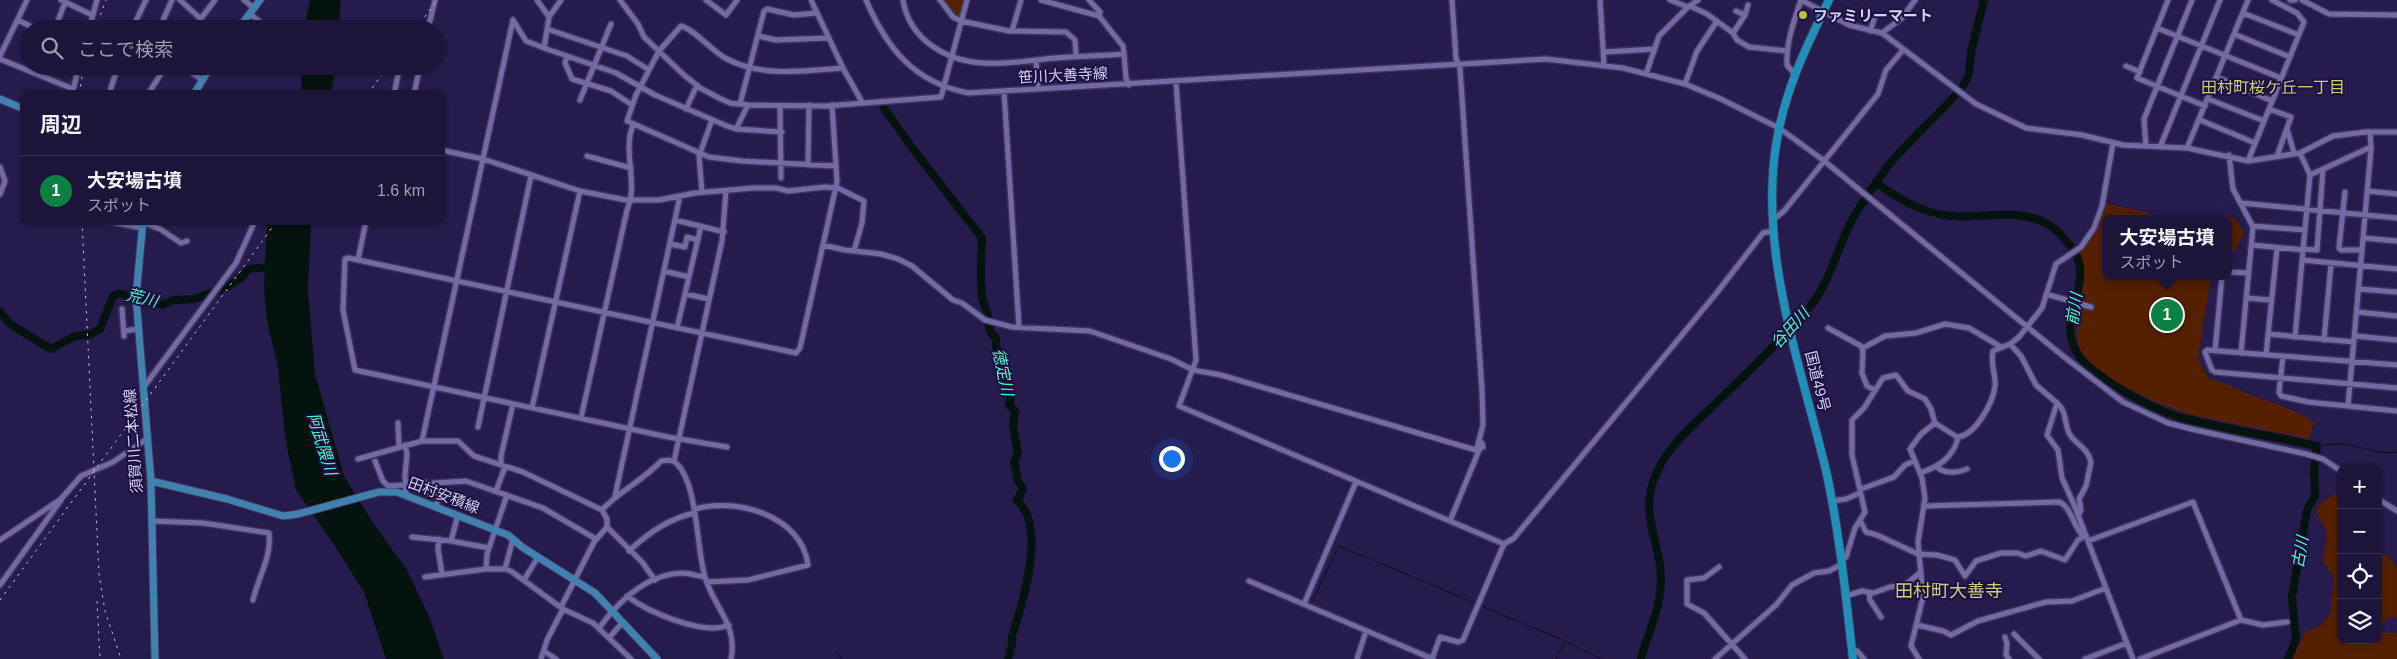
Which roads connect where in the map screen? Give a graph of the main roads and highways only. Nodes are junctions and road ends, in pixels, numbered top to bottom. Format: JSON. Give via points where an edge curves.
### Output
{"nodes":[{"id":1,"x":260,"y":0,"type":"edge"},
{"id":2,"x":1830,"y":0,"type":"edge"},
{"id":3,"x":245,"y":20,"type":"edge"},
{"id":4,"x":205,"y":75,"type":"edge"},
{"id":5,"x":196,"y":90,"type":"edge"},
{"id":6,"x":0,"y":100,"type":"edge"},
{"id":7,"x":20,"y":108,"type":"edge"},
{"id":8,"x":142,"y":225,"type":"edge"},
{"id":9,"x":151,"y":481,"type":"junction"},
{"id":10,"x":155,"y":659,"type":"edge"},
{"id":11,"x":656,"y":659,"type":"edge"},
{"id":12,"x":1853,"y":659,"type":"edge"}],
"edges":[{"from":1,"to":3,"type":"main road"},
{"from":2,"to":12,"type":"highway","name":"国道49号","via":[[1794,73],[1779,128],[1774,166],[1773,231],[1775,256],[1832,501]]},
{"from":4,"to":5,"type":"main road"},
{"from":6,"to":7,"type":"main road"},
{"from":8,"to":9,"type":"main road","name":"須賀川二本松線","via":[[136,276]]},
{"from":9,"to":10,"type":"main road","name":"須賀川二本松線"},
{"from":9,"to":11,"type":"main road","name":"田村安積線","via":[[287,516],[390,490],[406,495],[496,529],[513,539],[595,593]]}]}
